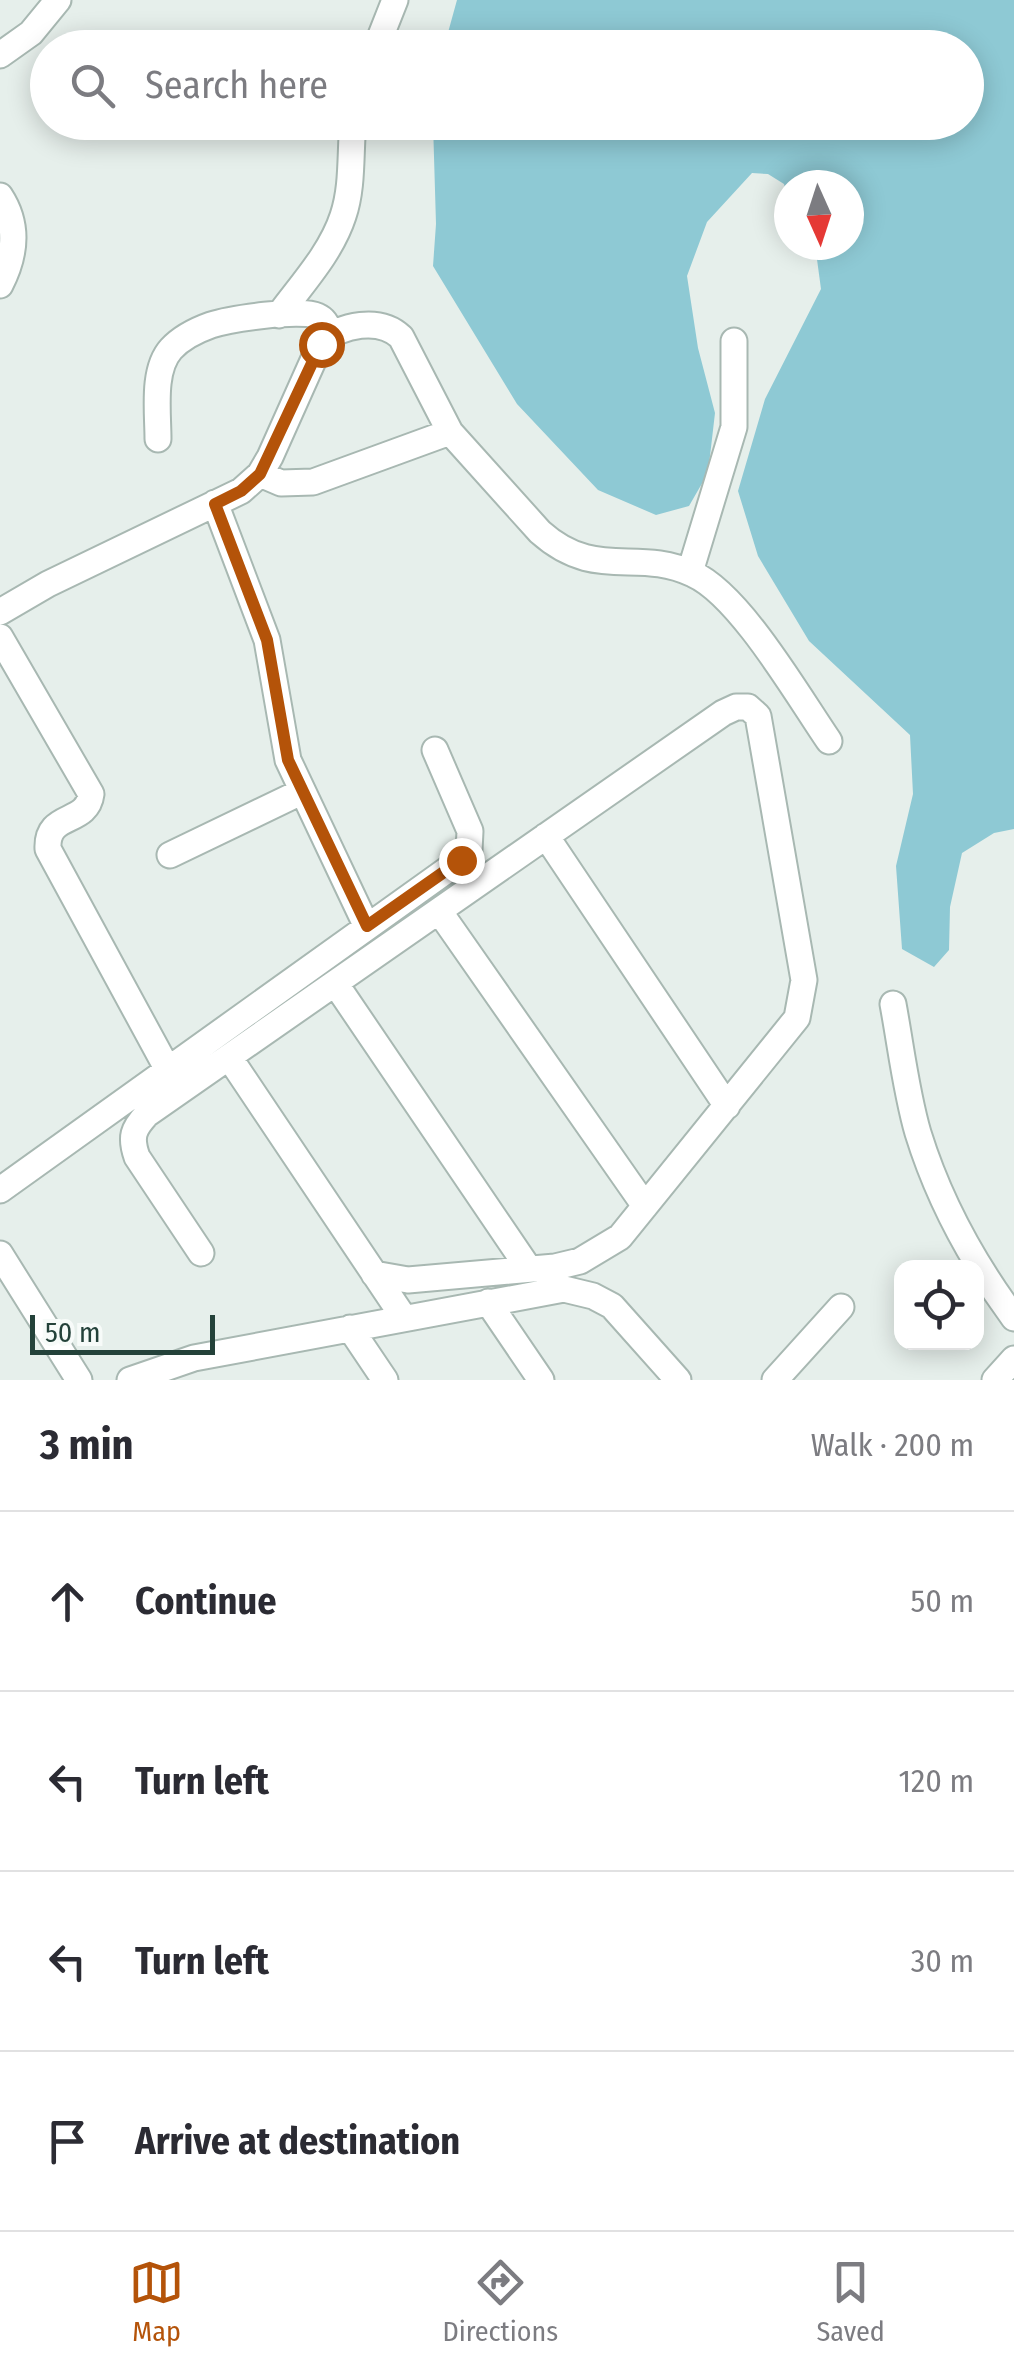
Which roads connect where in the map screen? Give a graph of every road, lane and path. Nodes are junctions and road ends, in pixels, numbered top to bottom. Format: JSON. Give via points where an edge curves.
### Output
{"nodes":[{"id":1,"x":58,"y":0,"type":"edge"},
{"id":2,"x":395,"y":0,"type":"edge"},
{"id":3,"x":33,"y":30,"type":"edge"},
{"id":4,"x":383,"y":30,"type":"edge"},
{"id":5,"x":30,"y":33,"type":"edge"},
{"id":6,"x":0,"y":55,"type":"edge"},
{"id":7,"x":352,"y":140,"type":"edge"},
{"id":8,"x":0,"y":196,"type":"edge"},
{"id":9,"x":0,"y":286,"type":"edge"},
{"id":10,"x":279,"y":315,"type":"junction"},
{"id":11,"x":331,"y":334,"type":"junction"},
{"id":12,"x":734,"y":341,"type":"dead end"},
{"id":13,"x":450,"y":432,"type":"junction"},
{"id":14,"x":158,"y":439,"type":"dead end"},
{"id":15,"x":260,"y":474,"type":"junction"},
{"id":16,"x":215,"y":504,"type":"junction"},
{"id":17,"x":690,"y":572,"type":"junction"},
{"id":18,"x":0,"y":612,"type":"edge"},
{"id":19,"x":0,"y":638,"type":"edge"},
{"id":20,"x":829,"y":741,"type":"dead end"},
{"id":21,"x":435,"y":750,"type":"dead end"},
{"id":22,"x":301,"y":792,"type":"junction"},
{"id":23,"x":546,"y":836,"type":"junction"},
{"id":24,"x":170,"y":855,"type":"dead end"},
{"id":25,"x":439,"y":911,"type":"junction"},
{"id":26,"x":367,"y":926,"type":"junction"},
{"id":27,"x":335,"y":983,"type":"junction"},
{"id":28,"x":893,"y":1004,"type":"dead end"},
{"id":29,"x":229,"y":1058,"type":"junction"},
{"id":30,"x":168,"y":1070,"type":"junction"},
{"id":31,"x":727,"y":1106,"type":"junction"},
{"id":32,"x":0,"y":1190,"type":"edge"},
{"id":33,"x":644,"y":1206,"type":"junction"},
{"id":34,"x":201,"y":1252,"type":"dead end"},
{"id":35,"x":0,"y":1254,"type":"edge"},
{"id":36,"x":529,"y":1269,"type":"junction"},
{"id":37,"x":374,"y":1274,"type":"junction"},
{"id":38,"x":488,"y":1302,"type":"junction"},
{"id":39,"x":841,"y":1307,"type":"dead end"},
{"id":40,"x":404,"y":1318,"type":"junction"},
{"id":41,"x":1014,"y":1318,"type":"edge"},
{"id":42,"x":350,"y":1328,"type":"junction"},
{"id":43,"x":194,"y":1358,"type":"junction"},
{"id":44,"x":1014,"y":1359,"type":"edge"},
{"id":45,"x":79,"y":1380,"type":"edge"},
{"id":46,"x":130,"y":1380,"type":"edge"},
{"id":47,"x":210,"y":1380,"type":"edge"},
{"id":48,"x":385,"y":1380,"type":"edge"},
{"id":49,"x":541,"y":1380,"type":"edge"},
{"id":50,"x":678,"y":1380,"type":"edge"},
{"id":51,"x":775,"y":1380,"type":"edge"},
{"id":52,"x":995,"y":1380,"type":"edge"}],
"edges":[{"from":1,"to":3,"type":"street"},
{"from":2,"to":4,"type":"street"},
{"from":5,"to":6,"type":"street"},
{"from":7,"to":10,"type":"street","via":[[343,216]]},
{"from":8,"to":9,"type":"street","via":[[13,239]]},
{"from":10,"to":11,"type":"street","via":[[316,314]]},
{"from":10,"to":14,"type":"street","via":[[217,323],[171,349],[160,375]]},
{"from":11,"to":13,"type":"street","via":[[376,324],[393,329]]},
{"from":11,"to":15,"type":"street"},
{"from":12,"to":17,"type":"street","via":[[734,427]]},
{"from":13,"to":15,"type":"street","via":[[313,482],[281,483]]},
{"from":13,"to":17,"type":"street","via":[[540,532],[570,554]]},
{"from":15,"to":16,"type":"street"},
{"from":16,"to":18,"type":"street"},
{"from":16,"to":22,"type":"street","via":[[267,640],[288,760]]},
{"from":17,"to":20,"type":"street","via":[[736,609]]},
{"from":19,"to":30,"type":"street","via":[[91,794],[83,811],[50,831],[48,849]]},
{"from":21,"to":26,"type":"street","via":[[470,831],[469,851]]},
{"from":22,"to":24,"type":"street"},
{"from":22,"to":26,"type":"street"},
{"from":23,"to":25,"type":"street"},
{"from":23,"to":31,"type":"street"},
{"from":23,"to":31,"type":"street","via":[[723,713],[748,707],[758,716],[803,1000],[797,1018]]},
{"from":25,"to":27,"type":"street"},
{"from":25,"to":33,"type":"street"},
{"from":26,"to":30,"type":"street"},
{"from":27,"to":29,"type":"street"},
{"from":27,"to":36,"type":"street"},
{"from":28,"to":41,"type":"street","via":[[928,1163],[977,1267]]},
{"from":29,"to":34,"type":"street","via":[[147,1114],[131,1141]]},
{"from":29,"to":37,"type":"street"},
{"from":30,"to":32,"type":"street"},
{"from":31,"to":33,"type":"street"},
{"from":33,"to":36,"type":"street","via":[[604,1250]]},
{"from":35,"to":45,"type":"street"},
{"from":36,"to":37,"type":"street","via":[[408,1280]]},
{"from":37,"to":40,"type":"street"},
{"from":38,"to":40,"type":"street"},
{"from":38,"to":49,"type":"street"},
{"from":38,"to":50,"type":"street","via":[[564,1289],[593,1296],[612,1306]]},
{"from":39,"to":51,"type":"street"},
{"from":40,"to":42,"type":"street"},
{"from":42,"to":43,"type":"street"},
{"from":42,"to":48,"type":"street"},
{"from":43,"to":46,"type":"street"},
{"from":43,"to":47,"type":"street"},
{"from":44,"to":52,"type":"street"}]}
